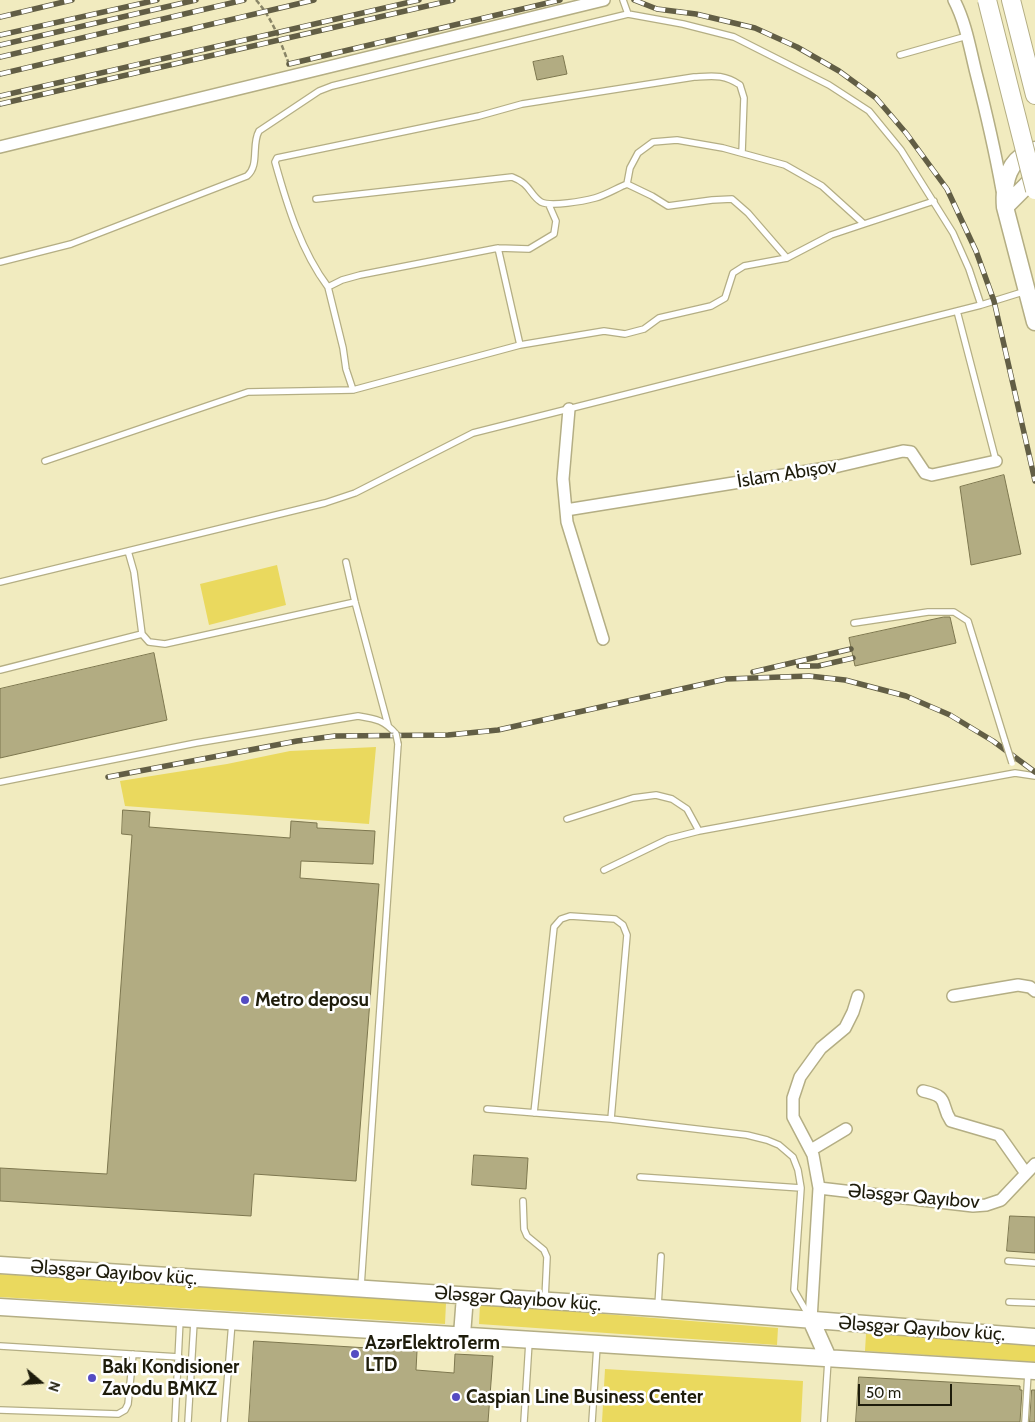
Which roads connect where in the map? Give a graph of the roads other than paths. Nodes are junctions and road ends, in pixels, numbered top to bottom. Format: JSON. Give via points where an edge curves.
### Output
{"nodes":[{"id":1,"x":604,"y":0,"type":"edge"},
{"id":2,"x":624,"y":0,"type":"edge"},
{"id":3,"x":954,"y":0,"type":"edge"},
{"id":4,"x":987,"y":0,"type":"edge"},
{"id":5,"x":1011,"y":0,"type":"edge"},
{"id":6,"x":628,"y":14,"type":"junction"},
{"id":7,"x":967,"y":36,"type":"junction"},
{"id":8,"x":900,"y":54,"type":"dead end"},
{"id":9,"x":1035,"y":95,"type":"edge"},
{"id":10,"x":0,"y":147,"type":"edge"},
{"id":11,"x":1035,"y":150,"type":"edge"},
{"id":12,"x":742,"y":153,"type":"junction"},
{"id":13,"x":1035,"y":179,"type":"edge"},
{"id":14,"x":627,"y":184,"type":"junction"},
{"id":15,"x":1035,"y":190,"type":"edge"},
{"id":16,"x":316,"y":199,"type":"dead end"},
{"id":17,"x":934,"y":201,"type":"junction"},
{"id":18,"x":549,"y":205,"type":"junction"},
{"id":19,"x":1005,"y":207,"type":"junction"},
{"id":20,"x":864,"y":224,"type":"junction"},
{"id":21,"x":498,"y":248,"type":"junction"},
{"id":22,"x":787,"y":258,"type":"junction"},
{"id":23,"x":0,"y":262,"type":"edge"},
{"id":24,"x":328,"y":287,"type":"junction"},
{"id":25,"x":1026,"y":291,"type":"junction"},
{"id":26,"x":981,"y":305,"type":"junction"},
{"id":27,"x":957,"y":311,"type":"junction"},
{"id":28,"x":1035,"y":322,"type":"edge"},
{"id":29,"x":520,"y":345,"type":"junction"},
{"id":30,"x":353,"y":390,"type":"junction"},
{"id":31,"x":569,"y":409,"type":"junction"},
{"id":32,"x":45,"y":461,"type":"dead end"},
{"id":33,"x":996,"y":461,"type":"joint"},
{"id":34,"x":566,"y":510,"type":"junction"},
{"id":35,"x":128,"y":551,"type":"junction"},
{"id":36,"x":346,"y":562,"type":"dead end"},
{"id":37,"x":0,"y":582,"type":"edge"},
{"id":38,"x":355,"y":602,"type":"junction"},
{"id":39,"x":854,"y":623,"type":"dead end"},
{"id":40,"x":142,"y":634,"type":"junction"},
{"id":41,"x":603,"y":639,"type":"dead end"},
{"id":42,"x":0,"y":670,"type":"edge"},
{"id":43,"x":388,"y":725,"type":"junction"},
{"id":44,"x":1015,"y":774,"type":"junction"},
{"id":45,"x":1035,"y":776,"type":"edge"},
{"id":46,"x":0,"y":782,"type":"edge"},
{"id":47,"x":567,"y":819,"type":"dead end"},
{"id":48,"x":698,"y":832,"type":"junction"},
{"id":49,"x":604,"y":870,"type":"dead end"},
{"id":50,"x":1035,"y":991,"type":"edge"},
{"id":51,"x":858,"y":996,"type":"dead end"},
{"id":52,"x":953,"y":996,"type":"dead end"},
{"id":53,"x":923,"y":1091,"type":"dead end"},
{"id":54,"x":487,"y":1109,"type":"dead end"},
{"id":55,"x":534,"y":1113,"type":"junction"},
{"id":56,"x":611,"y":1119,"type":"junction"},
{"id":57,"x":846,"y":1129,"type":"dead end"},
{"id":58,"x":811,"y":1150,"type":"junction"},
{"id":59,"x":1035,"y":1164,"type":"edge"},
{"id":60,"x":1025,"y":1172,"type":"junction"},
{"id":61,"x":640,"y":1177,"type":"dead end"},
{"id":62,"x":801,"y":1188,"type":"junction"},
{"id":63,"x":819,"y":1188,"type":"junction"},
{"id":64,"x":523,"y":1201,"type":"dead end"},
{"id":65,"x":660,"y":1256,"type":"dead end"},
{"id":66,"x":1008,"y":1261,"type":"dead end"},
{"id":67,"x":1035,"y":1263,"type":"edge"},
{"id":68,"x":0,"y":1265,"type":"edge"},
{"id":69,"x":361,"y":1288,"type":"junction"},
{"id":70,"x":465,"y":1296,"type":"junction"},
{"id":71,"x":545,"y":1301,"type":"junction"},
{"id":72,"x":1009,"y":1302,"type":"dead end"},
{"id":73,"x":1035,"y":1303,"type":"edge"},
{"id":74,"x":0,"y":1307,"type":"edge"},
{"id":75,"x":658,"y":1308,"type":"junction"},
{"id":76,"x":187,"y":1319,"type":"junction"},
{"id":77,"x":811,"y":1320,"type":"junction"},
{"id":78,"x":232,"y":1322,"type":"junction"},
{"id":79,"x":462,"y":1335,"type":"junction"},
{"id":80,"x":1035,"y":1337,"type":"edge"},
{"id":81,"x":530,"y":1339,"type":"junction"},
{"id":82,"x":597,"y":1344,"type":"junction"},
{"id":83,"x":0,"y":1346,"type":"edge"},
{"id":84,"x":133,"y":1354,"type":"junction"},
{"id":85,"x":179,"y":1357,"type":"junction"},
{"id":86,"x":828,"y":1358,"type":"junction"},
{"id":87,"x":1032,"y":1371,"type":"edge"},
{"id":88,"x":0,"y":1410,"type":"edge"},
{"id":89,"x":175,"y":1422,"type":"edge"},
{"id":90,"x":188,"y":1422,"type":"edge"},
{"id":91,"x":224,"y":1422,"type":"edge"},
{"id":92,"x":524,"y":1422,"type":"edge"},
{"id":93,"x":592,"y":1422,"type":"edge"},
{"id":94,"x":824,"y":1422,"type":"edge"},
{"id":95,"x":1025,"y":1422,"type":"edge"}],
"edges":[{"from":1,"to":10,"type":"street"},
{"from":2,"to":6,"type":"lane"},
{"from":3,"to":7,"type":"street"},
{"from":4,"to":15,"type":"main road","bridge":true},
{"from":5,"to":9,"type":"main road"},
{"from":6,"to":17,"type":"lane","via":[[734,38],[829,85],[869,111],[901,150]]},
{"from":6,"to":23,"type":"lane","via":[[319,91],[259,131],[255,138],[254,165],[247,176],[71,244]]},
{"from":7,"to":8,"type":"lane"},
{"from":7,"to":19,"type":"street"},
{"from":11,"to":19,"type":"main road","via":[[1012,166],[1006,178]]},
{"from":12,"to":14,"type":"lane","via":[[677,140],[653,142],[638,153],[630,168]]},
{"from":12,"to":20,"type":"lane","via":[[785,164],[822,186]]},
{"from":12,"to":24,"type":"lane","via":[[744,98],[740,85],[730,78],[714,76],[522,104],[277,158],[275,162],[282,187],[304,245],[314,269]]},
{"from":13,"to":19,"type":"main road"},
{"from":14,"to":18,"type":"lane","via":[[596,198]]},
{"from":14,"to":22,"type":"lane","via":[[668,206],[732,199]]},
{"from":16,"to":18,"type":"lane","via":[[512,177],[528,185],[541,202]]},
{"from":17,"to":20,"type":"lane"},
{"from":17,"to":26,"type":"lane","via":[[957,242]]},
{"from":18,"to":21,"type":"lane","via":[[556,221],[554,234],[529,249]]},
{"from":19,"to":25,"type":"main road"},
{"from":20,"to":22,"type":"lane","via":[[831,235]]},
{"from":21,"to":24,"type":"lane","via":[[360,275]]},
{"from":21,"to":29,"type":"lane"},
{"from":22,"to":29,"type":"lane","via":[[744,266],[733,273],[724,298],[711,306],[659,318],[644,329],[625,334],[604,331]]},
{"from":24,"to":30,"type":"lane"},
{"from":25,"to":26,"type":"lane"},
{"from":25,"to":28,"type":"main road"},
{"from":26,"to":27,"type":"lane"},
{"from":27,"to":31,"type":"lane"},
{"from":27,"to":33,"type":"lane"},
{"from":29,"to":30,"type":"lane"},
{"from":30,"to":32,"type":"lane","via":[[248,392]]},
{"from":31,"to":34,"type":"street","via":[[563,479]]},
{"from":31,"to":35,"type":"lane","via":[[473,434],[355,493]]},
{"from":33,"to":34,"type":"street","name":"İslam Abışov","via":[[932,475],[925,472],[911,452],[903,451],[839,466]]},
{"from":34,"to":41,"type":"street"},
{"from":35,"to":37,"type":"lane"},
{"from":35,"to":40,"type":"lane"},
{"from":36,"to":38,"type":"lane"},
{"from":38,"to":40,"type":"lane","via":[[165,644],[149,642]]},
{"from":38,"to":43,"type":"lane"},
{"from":39,"to":44,"type":"lane","bridge":true,"via":[[928,612],[954,612],[968,621]]},
{"from":40,"to":42,"type":"lane"},
{"from":43,"to":46,"type":"lane","via":[[378,719],[358,716],[196,743]]},
{"from":43,"to":69,"type":"lane","bridge":true,"via":[[396,734],[398,744]]},
{"from":44,"to":45,"type":"lane"},
{"from":44,"to":48,"type":"lane"},
{"from":47,"to":48,"type":"lane","via":[[634,798],[656,795],[672,799],[687,809]]},
{"from":48,"to":49,"type":"lane","via":[[668,839]]},
{"from":50,"to":52,"type":"street","via":[[1018,985]]},
{"from":51,"to":58,"type":"street","via":[[845,1028],[821,1048],[800,1077],[793,1117]]},
{"from":53,"to":60,"type":"street","via":[[937,1094],[942,1099],[951,1121],[999,1135]]},
{"from":54,"to":55,"type":"lane"},
{"from":55,"to":56,"type":"lane"},
{"from":55,"to":56,"type":"lane","via":[[554,927],[561,919],[570,916],[615,919],[623,925],[627,935]]},
{"from":56,"to":62,"type":"lane","via":[[767,1140],[793,1157]]},
{"from":57,"to":58,"type":"street"},
{"from":58,"to":63,"type":"street"},
{"from":59,"to":60,"type":"street","name":"Ələsgər Qayıbov"},
{"from":60,"to":63,"type":"street","name":"Ələsgər Qayıbov","via":[[1000,1200],[986,1205]]},
{"from":61,"to":62,"type":"lane"},
{"from":62,"to":77,"type":"lane","via":[[794,1290]]},
{"from":63,"to":77,"type":"street"},
{"from":64,"to":71,"type":"lane","via":[[524,1230],[547,1257]]},
{"from":65,"to":75,"type":"lane"},
{"from":66,"to":67,"type":"lane"},
{"from":68,"to":69,"type":"main road","name":"Ələsgər Qayıbov küç."},
{"from":69,"to":70,"type":"main road","name":"Ələsgər Qayıbov küç."},
{"from":70,"to":71,"type":"main road","name":"Ələsgər Qayıbov küç."},
{"from":70,"to":79,"type":"main road"},
{"from":71,"to":75,"type":"main road","name":"Ələsgər Qayıbov küç."},
{"from":72,"to":73,"type":"lane"},
{"from":74,"to":76,"type":"main road","name":"Ələsgər Qayıbov küç."},
{"from":75,"to":77,"type":"main road","name":"Ələsgər Qayıbov küç."},
{"from":76,"to":78,"type":"main road","name":"Ələsgər Qayıbov küç."},
{"from":76,"to":85,"type":"lane"},
{"from":76,"to":90,"type":"lane"},
{"from":77,"to":80,"type":"main road","name":"Ələsgər Qayıbov küç."},
{"from":77,"to":86,"type":"main road"},
{"from":78,"to":79,"type":"main road","name":"Ələsgər Qayıbov küç."},
{"from":78,"to":91,"type":"lane"},
{"from":79,"to":81,"type":"main road","name":"Ələsgər Qayıbov küç."},
{"from":81,"to":82,"type":"main road","name":"Ələsgər Qayıbov küç."},
{"from":81,"to":92,"type":"lane"},
{"from":82,"to":86,"type":"main road","name":"Ələsgər Qayıbov küç."},
{"from":82,"to":93,"type":"lane"},
{"from":83,"to":84,"type":"lane"},
{"from":84,"to":85,"type":"lane"},
{"from":84,"to":88,"type":"lane","via":[[128,1404],[118,1414]]},
{"from":85,"to":89,"type":"lane"},
{"from":86,"to":87,"type":"main road","name":"Ələsgər Qayıbov küç."},
{"from":86,"to":94,"type":"lane"},
{"from":87,"to":95,"type":"lane"}]}
